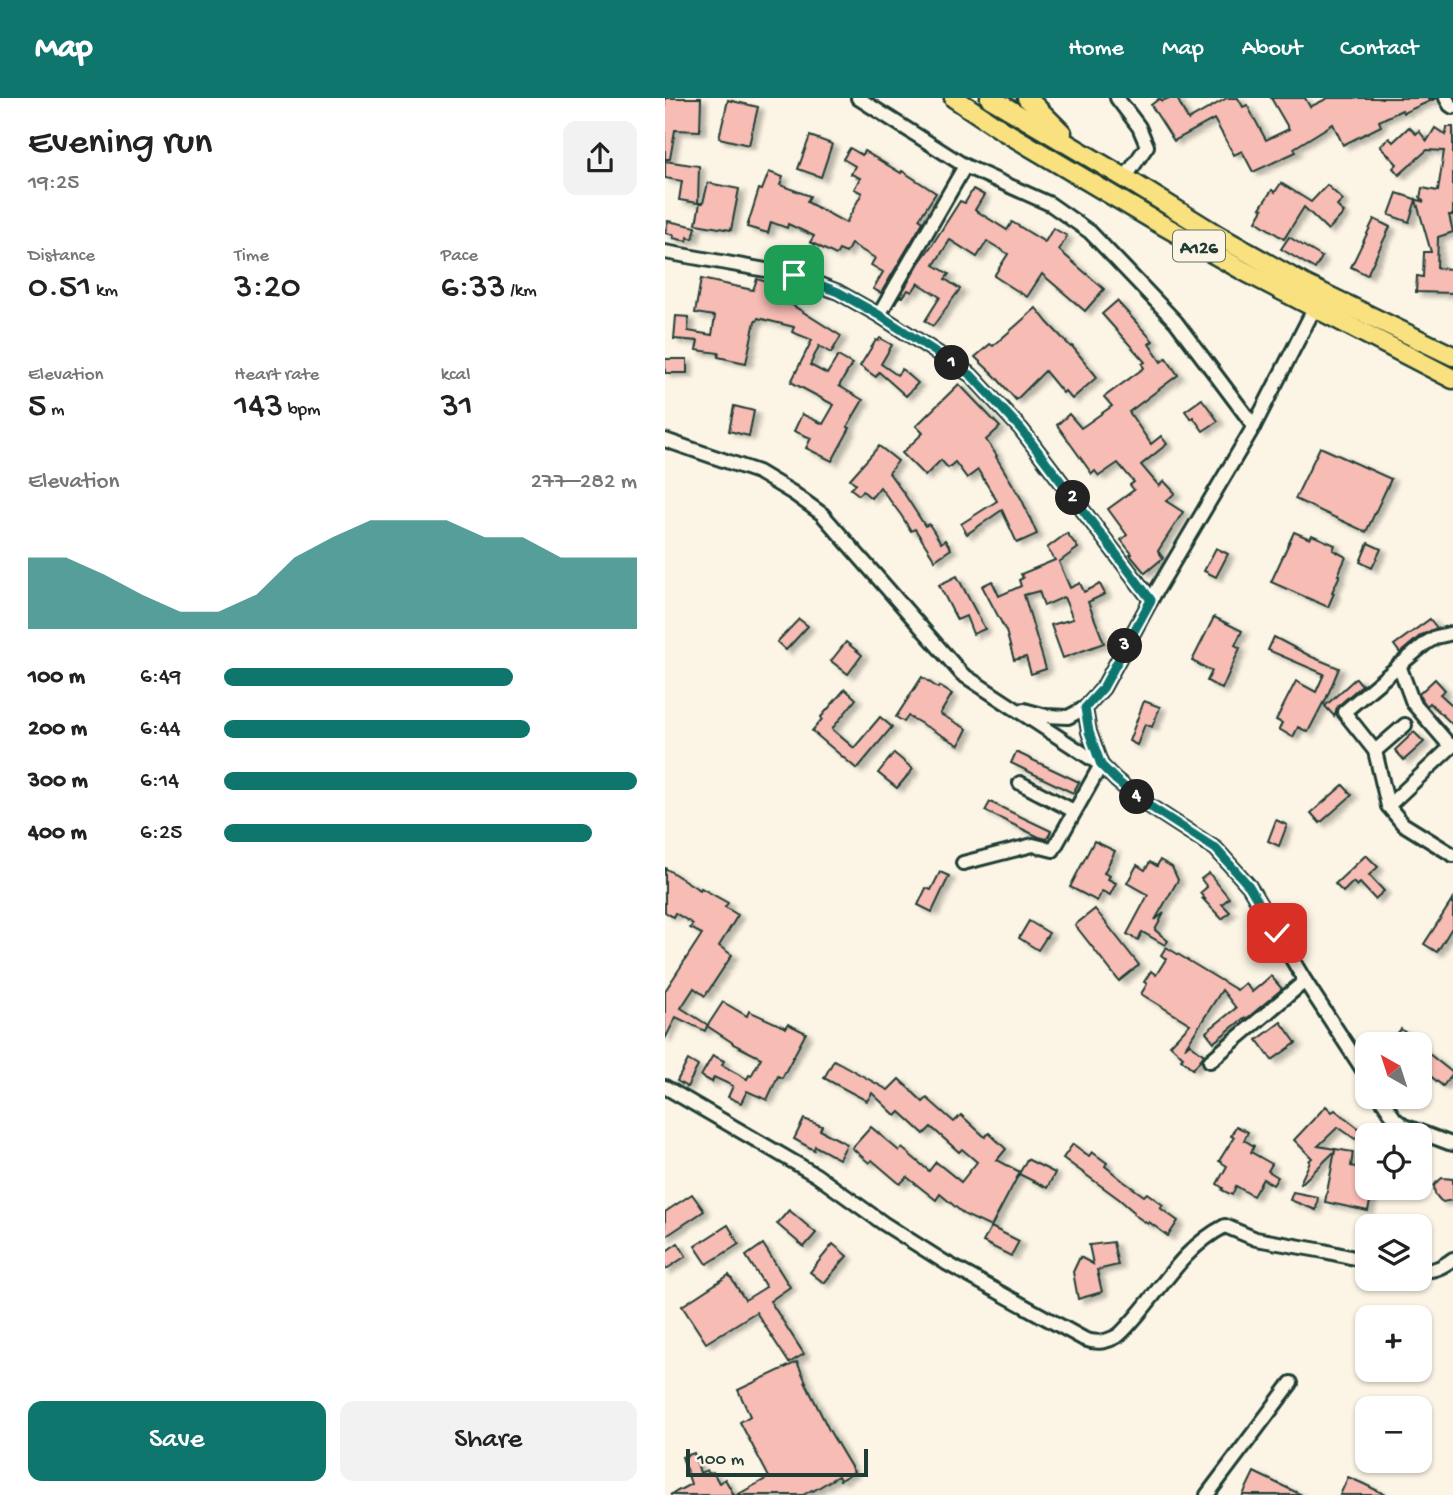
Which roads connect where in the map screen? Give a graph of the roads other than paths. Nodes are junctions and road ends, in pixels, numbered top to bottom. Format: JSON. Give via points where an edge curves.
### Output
{"nodes":[{"id":1,"x":858,"y":98,"type":"edge"},
{"id":2,"x":954,"y":98,"type":"edge"},
{"id":3,"x":990,"y":98,"type":"edge"},
{"id":4,"x":1027,"y":98,"type":"edge"},
{"id":5,"x":1117,"y":98,"type":"edge"},
{"id":6,"x":1446,"y":98,"type":"edge"},
{"id":7,"x":1453,"y":107,"type":"edge"},
{"id":8,"x":1084,"y":155,"type":"junction"},
{"id":9,"x":965,"y":166,"type":"junction"},
{"id":10,"x":1125,"y":178,"type":"junction"},
{"id":11,"x":665,"y":252,"type":"edge"},
{"id":12,"x":1315,"y":307,"type":"junction"},
{"id":13,"x":879,"y":315,"type":"junction"},
{"id":14,"x":1453,"y":356,"type":"edge"},
{"id":15,"x":1453,"y":379,"type":"edge"},
{"id":16,"x":1254,"y":426,"type":"junction"},
{"id":17,"x":665,"y":440,"type":"edge"},
{"id":18,"x":1151,"y":600,"type":"junction"},
{"id":19,"x":1453,"y":633,"type":"edge"},
{"id":20,"x":1399,"y":665,"type":"junction"},
{"id":21,"x":1010,"y":706,"type":"junction"},
{"id":22,"x":1085,"y":708,"type":"junction"},
{"id":23,"x":1405,"y":725,"type":"dead end"},
{"id":24,"x":1452,"y":746,"type":"edge"},
{"id":25,"x":1375,"y":751,"type":"junction"},
{"id":26,"x":1101,"y":765,"type":"junction"},
{"id":27,"x":1020,"y":783,"type":"dead end"},
{"id":28,"x":1388,"y":806,"type":"junction"},
{"id":29,"x":1074,"y":811,"type":"junction"},
{"id":30,"x":1451,"y":849,"type":"edge"},
{"id":31,"x":963,"y":863,"type":"dead end"},
{"id":32,"x":1305,"y":981,"type":"junction"},
{"id":33,"x":1355,"y":1058,"type":"edge"},
{"id":34,"x":1210,"y":1061,"type":"dead end"},
{"id":35,"x":665,"y":1087,"type":"edge"},
{"id":36,"x":1389,"y":1110,"type":"edge"},
{"id":37,"x":1453,"y":1144,"type":"edge"},
{"id":38,"x":1355,"y":1258,"type":"edge"},
{"id":39,"x":1453,"y":1259,"type":"edge"},
{"id":40,"x":1432,"y":1271,"type":"edge"},
{"id":41,"x":1291,"y":1383,"type":"dead end"},
{"id":42,"x":1207,"y":1495,"type":"edge"}],
"edges":[{"from":1,"to":9,"type":"street"},
{"from":2,"to":12,"type":"highway","number":"A126","via":[[1157,222]]},
{"from":3,"to":8,"type":"highway","number":"A126"},
{"from":4,"to":8,"type":"highway"},
{"from":5,"to":10,"type":"street","via":[[1147,146]]},
{"from":6,"to":7,"type":"street"},
{"from":8,"to":10,"type":"highway","number":"A126"},
{"from":9,"to":13,"type":"street"},
{"from":9,"to":16,"type":"street","via":[[1050,204],[1090,232],[1176,322]]},
{"from":10,"to":14,"type":"highway","number":"A126","via":[[1304,284]]},
{"from":11,"to":13,"type":"street","via":[[794,275]]},
{"from":12,"to":15,"type":"highway","number":"A126"},
{"from":12,"to":16,"type":"street"},
{"from":13,"to":18,"type":"street","via":[[971,375],[1021,429]]},
{"from":16,"to":18,"type":"street"},
{"from":17,"to":21,"type":"street","via":[[758,472],[822,514],[962,674]]},
{"from":18,"to":22,"type":"street","via":[[1103,688]]},
{"from":19,"to":20,"type":"street","via":[[1430,640]]},
{"from":20,"to":24,"type":"street","via":[[1413,703]]},
{"from":20,"to":25,"type":"street","via":[[1344,712]]},
{"from":21,"to":22,"type":"street","via":[[1067,717]]},
{"from":21,"to":26,"type":"street"},
{"from":22,"to":26,"type":"street"},
{"from":23,"to":25,"type":"street"},
{"from":24,"to":28,"type":"street"},
{"from":25,"to":28,"type":"street"},
{"from":26,"to":29,"type":"street"},
{"from":26,"to":32,"type":"street","via":[[1140,800],[1216,849],[1249,886]]},
{"from":27,"to":29,"type":"street"},
{"from":28,"to":30,"type":"street","via":[[1403,824]]},
{"from":29,"to":31,"type":"street","via":[[1053,849],[1033,845]]},
{"from":32,"to":33,"type":"street"},
{"from":32,"to":34,"type":"street"},
{"from":35,"to":38,"type":"street","via":[[815,1175],[946,1263],[1091,1342],[1119,1335],[1187,1255],[1225,1226],[1256,1239]]},
{"from":36,"to":37,"type":"street","via":[[1404,1126]]},
{"from":39,"to":40,"type":"street"},
{"from":41,"to":42,"type":"street"}]}
